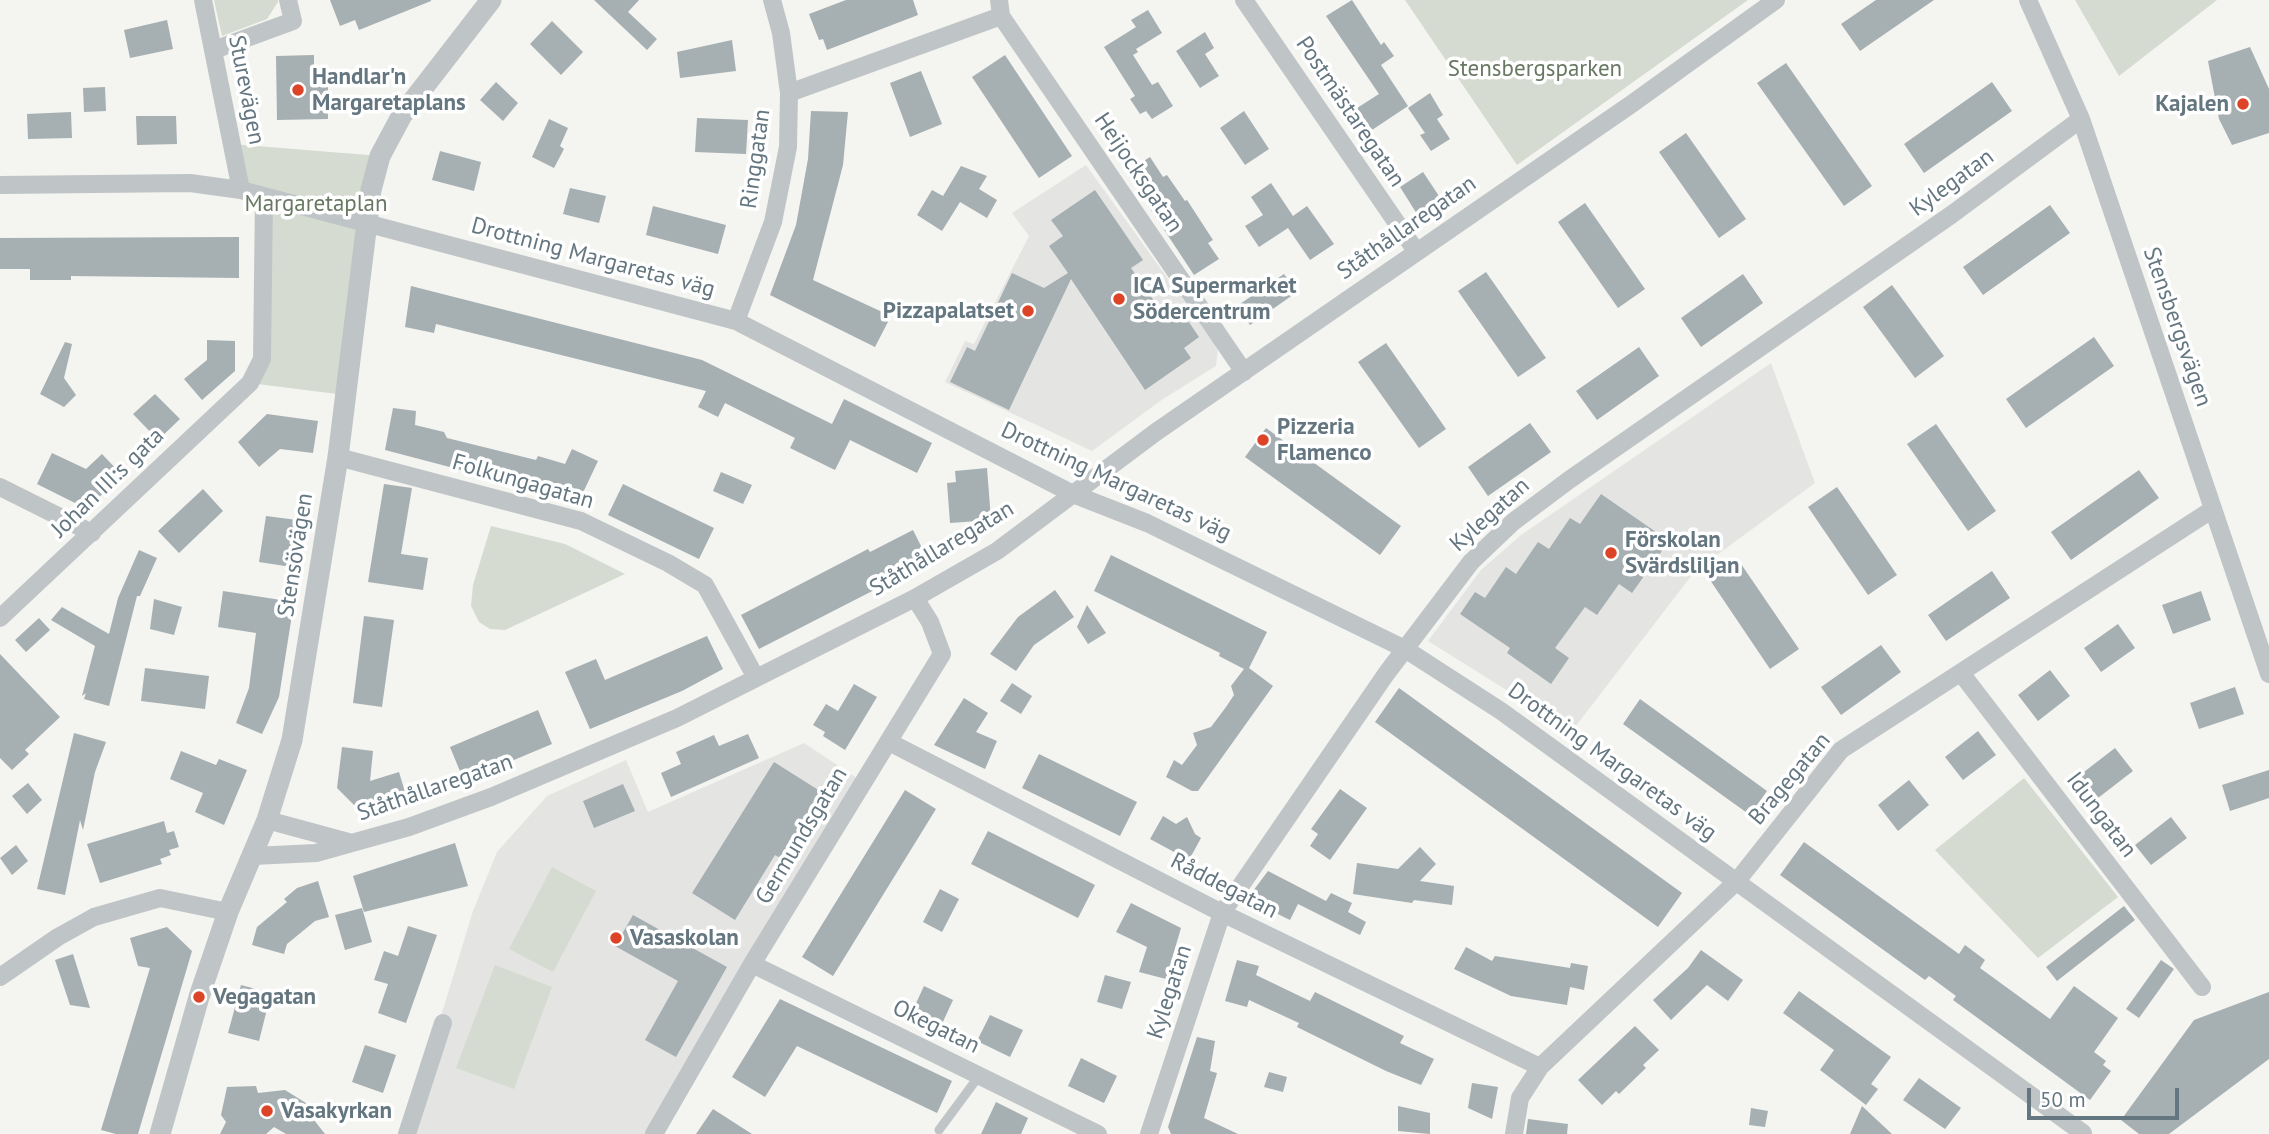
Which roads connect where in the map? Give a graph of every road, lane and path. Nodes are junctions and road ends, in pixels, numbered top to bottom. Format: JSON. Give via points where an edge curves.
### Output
{"nodes":[{"id":1,"x":203,"y":0,"type":"edge"},
{"id":2,"x":288,"y":0,"type":"edge"},
{"id":3,"x":491,"y":0,"type":"edge"},
{"id":4,"x":772,"y":0,"type":"edge"},
{"id":5,"x":1244,"y":0,"type":"edge"},
{"id":6,"x":1776,"y":0,"type":"edge"},
{"id":7,"x":2028,"y":0,"type":"edge"},
{"id":8,"x":1000,"y":8,"type":"edge"},
{"id":9,"x":214,"y":50,"type":"junction"},
{"id":10,"x":789,"y":93,"type":"junction"},
{"id":11,"x":2081,"y":119,"type":"junction"},
{"id":12,"x":0,"y":185,"type":"edge"},
{"id":13,"x":241,"y":190,"type":"junction"},
{"id":14,"x":264,"y":197,"type":"junction"},
{"id":15,"x":366,"y":225,"type":"junction"},
{"id":16,"x":1416,"y":251,"type":"junction"},
{"id":17,"x":736,"y":321,"type":"junction"},
{"id":18,"x":1244,"y":372,"type":"junction"},
{"id":19,"x":338,"y":457,"type":"junction"},
{"id":20,"x":0,"y":487,"type":"edge"},
{"id":21,"x":1073,"y":494,"type":"junction"},
{"id":22,"x":2214,"y":509,"type":"junction"},
{"id":23,"x":92,"y":533,"type":"junction"},
{"id":24,"x":915,"y":598,"type":"junction"},
{"id":25,"x":0,"y":618,"type":"edge"},
{"id":26,"x":1405,"y":649,"type":"junction"},
{"id":27,"x":1961,"y":673,"type":"junction"},
{"id":28,"x":2269,"y":674,"type":"edge"},
{"id":29,"x":755,"y":676,"type":"junction"},
{"id":30,"x":888,"y":742,"type":"junction"},
{"id":31,"x":267,"y":820,"type":"junction"},
{"id":32,"x":352,"y":843,"type":"junction"},
{"id":33,"x":253,"y":856,"type":"junction"},
{"id":34,"x":1737,"y":881,"type":"junction"},
{"id":35,"x":228,"y":912,"type":"junction"},
{"id":36,"x":1222,"y":913,"type":"junction"},
{"id":37,"x":752,"y":964,"type":"junction"},
{"id":38,"x":0,"y":977,"type":"edge"},
{"id":39,"x":2202,"y":987,"type":"dead end"},
{"id":40,"x":443,"y":1023,"type":"dead end"},
{"id":41,"x":1540,"y":1067,"type":"junction"},
{"id":42,"x":979,"y":1076,"type":"junction"},
{"id":43,"x":939,"y":1130,"type":"dead end"},
{"id":44,"x":2083,"y":1133,"type":"edge"},
{"id":45,"x":160,"y":1134,"type":"edge"},
{"id":46,"x":407,"y":1134,"type":"edge"},
{"id":47,"x":654,"y":1134,"type":"edge"},
{"id":48,"x":1098,"y":1134,"type":"edge"},
{"id":49,"x":1149,"y":1134,"type":"edge"},
{"id":50,"x":1514,"y":1134,"type":"edge"}],
"edges":[{"from":1,"to":9,"type":"street","name":"Sturevägen"},
{"from":2,"to":9,"type":"street","via":[[293,21]]},
{"from":3,"to":15,"type":"street","name":"Stensövägen","via":[[402,115],[380,156]]},
{"from":4,"to":10,"type":"street","name":"Ringgatan","via":[[782,33]]},
{"from":5,"to":16,"type":"street","name":"Postmästaregatan"},
{"from":6,"to":16,"type":"street","name":"Ståthållaregatan"},
{"from":7,"to":11,"type":"street","name":"Stensbergsvägen"},
{"from":8,"to":10,"type":"street"},
{"from":8,"to":18,"type":"street","name":"Heijocksgatan"},
{"from":9,"to":13,"type":"street","name":"Sturevägen"},
{"from":10,"to":17,"type":"street","name":"Ringgatan","via":[[788,147],[773,222]]},
{"from":11,"to":22,"type":"street","name":"Stensbergsvägen"},
{"from":11,"to":26,"type":"street","name":"Kylegatan","via":[[1513,522],[1471,562]]},
{"from":12,"to":13,"type":"street","name":"Drottning Margaretas väg","via":[[190,183]]},
{"from":13,"to":14,"type":"street","name":"Drottning Margaretas väg"},
{"from":14,"to":15,"type":"street","name":"Drottning Margaretas väg"},
{"from":14,"to":23,"type":"street","name":"Johan III:s gata","via":[[262,359],[250,383]]},
{"from":15,"to":17,"type":"street","name":"Drottning Margaretas väg"},
{"from":15,"to":19,"type":"street","name":"Stensövägen"},
{"from":16,"to":18,"type":"street","name":"Ståthållaregatan"},
{"from":17,"to":21,"type":"street","name":"Drottning Margaretas väg"},
{"from":18,"to":21,"type":"street","name":"Ståthållaregatan"},
{"from":19,"to":29,"type":"street","name":"Folkungagatan","via":[[581,521],[668,563],[705,585]]},
{"from":19,"to":31,"type":"street","name":"Stensövägen","via":[[292,740]]},
{"from":20,"to":23,"type":"street"},
{"from":21,"to":24,"type":"street","name":"Ståthållaregatan","via":[[997,551]]},
{"from":21,"to":26,"type":"street","name":"Drottning Margaretas väg","via":[[1147,523]]},
{"from":22,"to":27,"type":"street","name":"Bragegatan"},
{"from":22,"to":28,"type":"street","name":"Stensbergsvägen"},
{"from":23,"to":25,"type":"street","name":"Johan III:s gata"},
{"from":24,"to":29,"type":"street","name":"Ståthållaregatan"},
{"from":24,"to":30,"type":"street","name":"Germundsgatan","via":[[942,654]]},
{"from":26,"to":34,"type":"street","name":"Drottning Margaretas väg","via":[[1501,711]]},
{"from":26,"to":36,"type":"street","name":"Kylegatan"},
{"from":27,"to":34,"type":"street","name":"Bragegatan","via":[[1842,750]]},
{"from":27,"to":39,"type":"street","name":"Idungatan"},
{"from":29,"to":32,"type":"street","name":"Ståthållaregatan","via":[[677,718],[491,797]]},
{"from":30,"to":36,"type":"street","name":"Råddegatan"},
{"from":30,"to":37,"type":"street","name":"Germundsgatan"},
{"from":31,"to":32,"type":"street","name":"Ståthållaregatan"},
{"from":31,"to":33,"type":"street","name":"Stensövägen"},
{"from":32,"to":33,"type":"street","name":"Ståthållaregatan","via":[[316,853]]},
{"from":33,"to":35,"type":"street","name":"Stensövägen"},
{"from":34,"to":41,"type":"street","name":"Bragegatan"},
{"from":34,"to":44,"type":"street","name":"Drottning Margaretas väg"},
{"from":35,"to":38,"type":"street","via":[[160,898],[107,913],[58,937]]},
{"from":35,"to":45,"type":"street","name":"Stensövägen"},
{"from":36,"to":41,"type":"street","name":"Råddegatan"},
{"from":36,"to":49,"type":"street","name":"Kylegatan"},
{"from":37,"to":42,"type":"street","name":"Okegatan"},
{"from":37,"to":47,"type":"street","name":"Germundsgatan"},
{"from":40,"to":46,"type":"street"},
{"from":41,"to":50,"type":"street","name":"Bragegatan","via":[[1520,1098]]},
{"from":42,"to":43,"type":"lane"},
{"from":42,"to":48,"type":"street","name":"Okegatan"}]}
